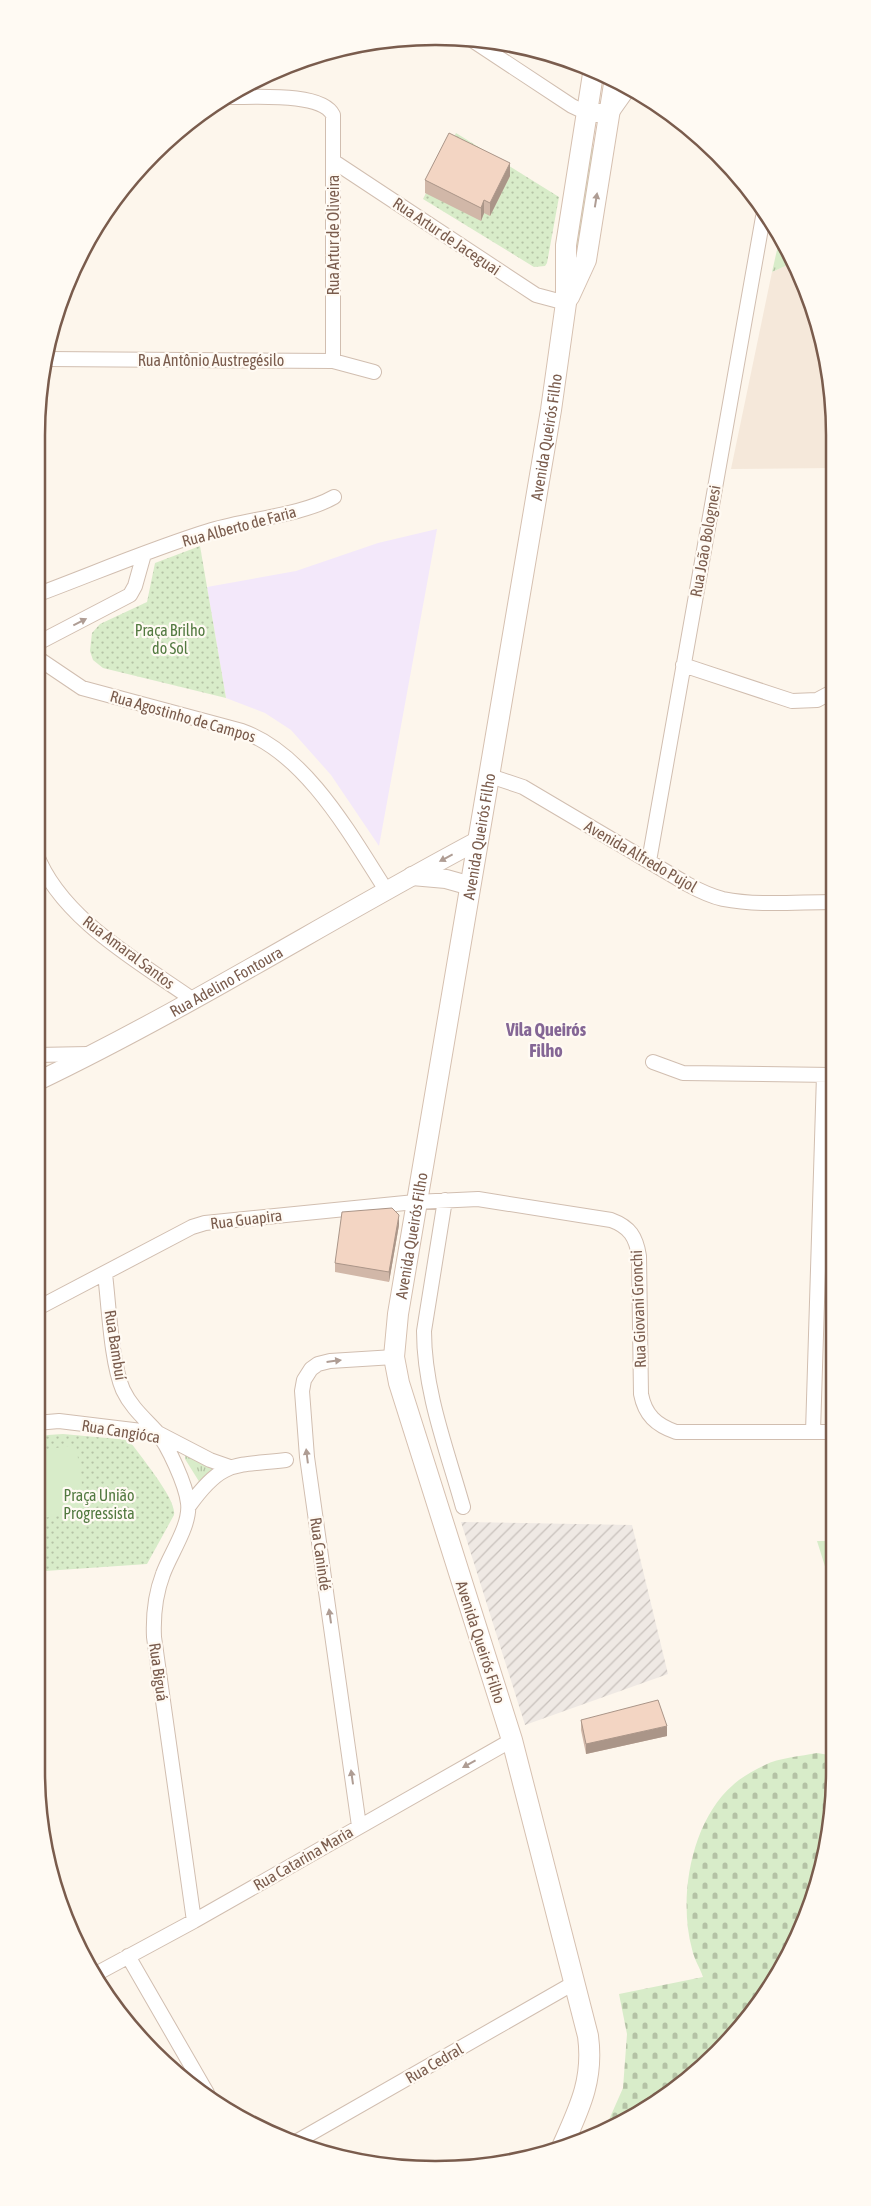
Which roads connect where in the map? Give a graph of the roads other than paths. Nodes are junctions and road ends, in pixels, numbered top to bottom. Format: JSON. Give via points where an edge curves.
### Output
{"nodes":[{"id":1,"x":484,"y":48,"type":"edge"},
{"id":2,"x":591,"y":78,"type":"edge"},
{"id":3,"x":613,"y":88,"type":"edge"},
{"id":4,"x":624,"y":93,"type":"edge"},
{"id":5,"x":238,"y":98,"type":"edge"},
{"id":6,"x":587,"y":112,"type":"junction"},
{"id":7,"x":610,"y":113,"type":"junction"},
{"id":8,"x":333,"y":161,"type":"junction"},
{"id":9,"x":763,"y":224,"type":"edge"},
{"id":10,"x":566,"y":303,"type":"junction"},
{"id":11,"x":53,"y":360,"type":"edge"},
{"id":12,"x":333,"y":361,"type":"junction"},
{"id":13,"x":374,"y":372,"type":"dead end"},
{"id":14,"x":334,"y":497,"type":"dead end"},
{"id":15,"x":144,"y":554,"type":"junction"},
{"id":16,"x":45,"y":592,"type":"edge"},
{"id":17,"x":45,"y":639,"type":"edge"},
{"id":18,"x":45,"y":663,"type":"edge"},
{"id":19,"x":683,"y":666,"type":"junction"},
{"id":20,"x":826,"y":695,"type":"edge"},
{"id":21,"x":490,"y":776,"type":"junction"},
{"id":22,"x":479,"y":840,"type":"junction"},
{"id":23,"x":649,"y":861,"type":"junction"},
{"id":24,"x":45,"y":872,"type":"edge"},
{"id":25,"x":412,"y":876,"type":"junction"},
{"id":26,"x":471,"y":886,"type":"junction"},
{"id":27,"x":386,"y":890,"type":"junction"},
{"id":28,"x":826,"y":902,"type":"edge"},
{"id":29,"x":192,"y":999,"type":"junction"},
{"id":30,"x":94,"y":1054,"type":"junction"},
{"id":31,"x":45,"y":1055,"type":"edge"},
{"id":32,"x":653,"y":1062,"type":"dead end"},
{"id":33,"x":826,"y":1075,"type":"edge"},
{"id":34,"x":45,"y":1078,"type":"edge"},
{"id":35,"x":826,"y":1123,"type":"edge"},
{"id":36,"x":445,"y":1200,"type":"junction"},
{"id":37,"x":415,"y":1202,"type":"junction"},
{"id":38,"x":105,"y":1274,"type":"junction"},
{"id":39,"x":45,"y":1304,"type":"edge"},
{"id":40,"x":394,"y":1357,"type":"junction"},
{"id":41,"x":45,"y":1422,"type":"edge"},
{"id":42,"x":813,"y":1432,"type":"junction"},
{"id":43,"x":826,"y":1432,"type":"edge"},
{"id":44,"x":158,"y":1433,"type":"junction"},
{"id":45,"x":286,"y":1460,"type":"dead end"},
{"id":46,"x":230,"y":1466,"type":"junction"},
{"id":47,"x":189,"y":1506,"type":"junction"},
{"id":48,"x":463,"y":1507,"type":"dead end"},
{"id":49,"x":512,"y":1740,"type":"junction"},
{"id":50,"x":359,"y":1826,"type":"junction"},
{"id":51,"x":194,"y":1921,"type":"junction"},
{"id":52,"x":128,"y":1956,"type":"junction"},
{"id":53,"x":101,"y":1972,"type":"edge"},
{"id":54,"x":574,"y":1983,"type":"junction"},
{"id":55,"x":201,"y":2082,"type":"edge"},
{"id":56,"x":302,"y":2137,"type":"edge"},
{"id":57,"x":566,"y":2138,"type":"edge"}],
"edges":[{"from":1,"to":6,"type":"street","via":[[572,106]]},
{"from":2,"to":6,"type":"main road","name":"Avenida Queirós Filho"},
{"from":3,"to":7,"type":"main road","name":"Avenida Queirós Filho"},
{"from":4,"to":7,"type":"street"},
{"from":5,"to":8,"type":"street","name":"Rua Artur de Oliveira","via":[[304,98],[327,107],[334,123]]},
{"from":6,"to":7,"type":"street"},
{"from":6,"to":10,"type":"main road","name":"Avenida Queirós Filho","via":[[566,245]]},
{"from":10,"to":7,"type":"main road","name":"Avenida Queirós Filho","one_way":true,"via":[[586,260]]},
{"from":8,"to":10,"type":"street","name":"Rua Artur de Jaceguai","via":[[536,295]]},
{"from":8,"to":12,"type":"street","name":"Rua Artur de Oliveira"},
{"from":9,"to":19,"type":"street","name":"Rua João Bolognesi"},
{"from":10,"to":21,"type":"main road","name":"Avenida Queirós Filho","via":[[550,420]]},
{"from":11,"to":12,"type":"street","name":"Rua Antônio Austregésilo"},
{"from":12,"to":13,"type":"street","name":"Rua Antônio Austregésilo"},
{"from":14,"to":15,"type":"street","name":"Rua Alberto de Faria","via":[[319,505],[236,523]]},
{"from":15,"to":16,"type":"street","name":"Rua Alberto de Faria"},
{"from":17,"to":15,"type":"street","one_way":true,"via":[[130,595]]},
{"from":18,"to":27,"type":"street","name":"Rua Agostinho de Campos","via":[[82,688],[242,731],[278,748],[316,788]]},
{"from":19,"to":20,"type":"street","via":[[792,701],[817,700]]},
{"from":19,"to":23,"type":"street","name":"Rua João Bolognesi"},
{"from":21,"to":22,"type":"main road","name":"Avenida Queirós Filho"},
{"from":21,"to":23,"type":"street","name":"Avenida Alfredo Pujol","via":[[523,787]]},
{"from":22,"to":25,"type":"street","name":"Rua Adelino Fontoura","one_way":true},
{"from":22,"to":26,"type":"main road","name":"Avenida Queirós Filho"},
{"from":23,"to":28,"type":"street","name":"Avenida Alfredo Pujol","via":[[687,884],[723,899]]},
{"from":24,"to":29,"type":"street","name":"Rua Amaral Santos","via":[[60,895],[96,930]]},
{"from":25,"to":26,"type":"street","via":[[446,879]]},
{"from":25,"to":27,"type":"street","name":"Rua Adelino Fontoura"},
{"from":26,"to":37,"type":"main road","name":"Avenida Queirós Filho"},
{"from":27,"to":29,"type":"street","name":"Rua Adelino Fontoura"},
{"from":29,"to":30,"type":"street","name":"Rua Adelino Fontoura"},
{"from":30,"to":31,"type":"street"},
{"from":30,"to":34,"type":"street","name":"Rua Adelino Fontoura"},
{"from":32,"to":33,"type":"street","via":[[683,1073]]},
{"from":35,"to":42,"type":"street"},
{"from":36,"to":37,"type":"street","name":"Rua Giovani Gronchi"},
{"from":36,"to":42,"type":"street","name":"Rua Giovani Gronchi","via":[[495,1200],[623,1224],[638,1246],[640,1256],[641,1394],[647,1413],[663,1428],[676,1432]]},
{"from":36,"to":48,"type":"street","name":"Avenida Queirós Filho","via":[[424,1350],[429,1385]]},
{"from":37,"to":38,"type":"street","name":"Rua Guapira","via":[[221,1220],[192,1227]]},
{"from":37,"to":40,"type":"main road","name":"Avenida Queirós Filho"},
{"from":38,"to":39,"type":"street","name":"Rua Guapira"},
{"from":38,"to":44,"type":"street","name":"Rua Bambuí","via":[[123,1390],[134,1409]]},
{"from":40,"to":49,"type":"main road","name":"Avenida Queirós Filho","via":[[402,1392]]},
{"from":50,"to":40,"type":"street","name":"Rua Canindé","one_way":true,"via":[[307,1458],[302,1391],[304,1380],[318,1364]]},
{"from":41,"to":44,"type":"street","name":"Rua Cangióca","via":[[59,1421]]},
{"from":42,"to":43,"type":"street","name":"Rua Giovani Gronchi"},
{"from":44,"to":46,"type":"street","name":"Rua Cangióca","via":[[210,1460]]},
{"from":44,"to":47,"type":"street","name":"Rua Biguá","via":[[184,1484]]},
{"from":45,"to":46,"type":"street","name":"Rua Cangióca"},
{"from":46,"to":47,"type":"street","name":"Rua Cangióca","via":[[210,1479]]},
{"from":47,"to":51,"type":"street","name":"Rua Biguá","via":[[158,1587],[153,1617]]},
{"from":49,"to":50,"type":"street","name":"Rua Catarina Maria","one_way":true},
{"from":49,"to":54,"type":"main road","name":"Avenida Queirós Filho"},
{"from":50,"to":51,"type":"street","name":"Rua Catarina Maria"},
{"from":51,"to":52,"type":"street","name":"Rua Catarina Maria"},
{"from":52,"to":53,"type":"street","name":"Rua Catarina Maria"},
{"from":52,"to":55,"type":"street"},
{"from":54,"to":56,"type":"street","name":"Rua Cedral"},
{"from":54,"to":57,"type":"main road","name":"Avenida Queirós Filho","via":[[590,2054],[581,2105]]}]}
